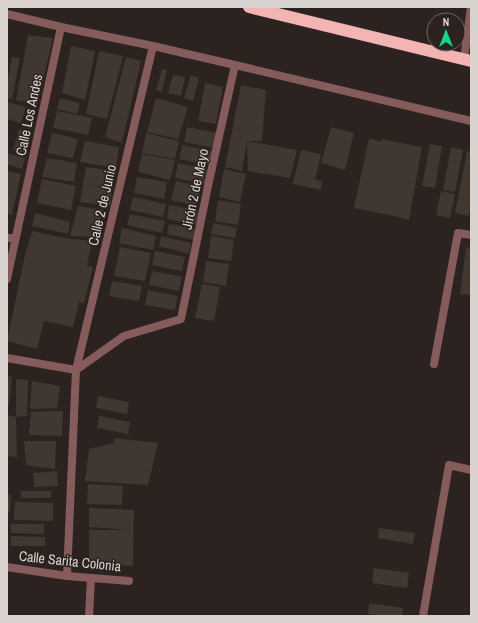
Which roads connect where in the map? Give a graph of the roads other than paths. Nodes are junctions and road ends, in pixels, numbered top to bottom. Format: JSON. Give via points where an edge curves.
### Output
{"nodes":[{"id":1,"x":249,"y":7,"type":"edge"},
{"id":2,"x":471,"y":7,"type":"edge"},
{"id":3,"x":7,"y":14,"type":"edge"},
{"id":4,"x":61,"y":27,"type":"junction"},
{"id":5,"x":153,"y":46,"type":"junction"},
{"id":6,"x":468,"y":60,"type":"edge"},
{"id":7,"x":235,"y":65,"type":"junction"},
{"id":8,"x":471,"y":121,"type":"edge"},
{"id":9,"x":471,"y":235,"type":"edge"},
{"id":10,"x":7,"y":238,"type":"edge"},
{"id":11,"x":16,"y":238,"type":"junction"},
{"id":12,"x":7,"y":279,"type":"edge"},
{"id":13,"x":7,"y":358,"type":"edge"},
{"id":14,"x":434,"y":364,"type":"dead end"},
{"id":15,"x":76,"y":370,"type":"junction"},
{"id":16,"x":471,"y":470,"type":"edge"},
{"id":17,"x":7,"y":567,"type":"edge"},
{"id":18,"x":67,"y":576,"type":"junction"},
{"id":19,"x":91,"y":578,"type":"junction"},
{"id":20,"x":129,"y":581,"type":"dead end"},
{"id":21,"x":89,"y":616,"type":"edge"},
{"id":22,"x":423,"y":616,"type":"edge"}],
"edges":[{"from":1,"to":6,"type":"highway"},
{"from":2,"to":6,"type":"street"},
{"from":3,"to":4,"type":"street"},
{"from":4,"to":5,"type":"street"},
{"from":4,"to":11,"type":"street","name":"Calle Los Andes"},
{"from":5,"to":7,"type":"street"},
{"from":5,"to":15,"type":"street","name":"Calle 2 de Junio"},
{"from":7,"to":8,"type":"street"},
{"from":7,"to":15,"type":"street","name":"Jirón 2 de Mayo","via":[[181,319],[124,336]]},
{"from":9,"to":14,"type":"street","via":[[458,233]]},
{"from":10,"to":11,"type":"street"},
{"from":11,"to":12,"type":"street","name":"Calle Los Andes"},
{"from":13,"to":15,"type":"street"},
{"from":15,"to":18,"type":"street","name":"Calle 2 de Junio"},
{"from":16,"to":22,"type":"street","via":[[449,465]]},
{"from":17,"to":18,"type":"street","name":"Calle Sarita Colonia"},
{"from":18,"to":19,"type":"street","name":"Calle Sarita Colonia"},
{"from":19,"to":20,"type":"street","name":"Calle Sarita Colonia"},
{"from":19,"to":21,"type":"street"}]}
